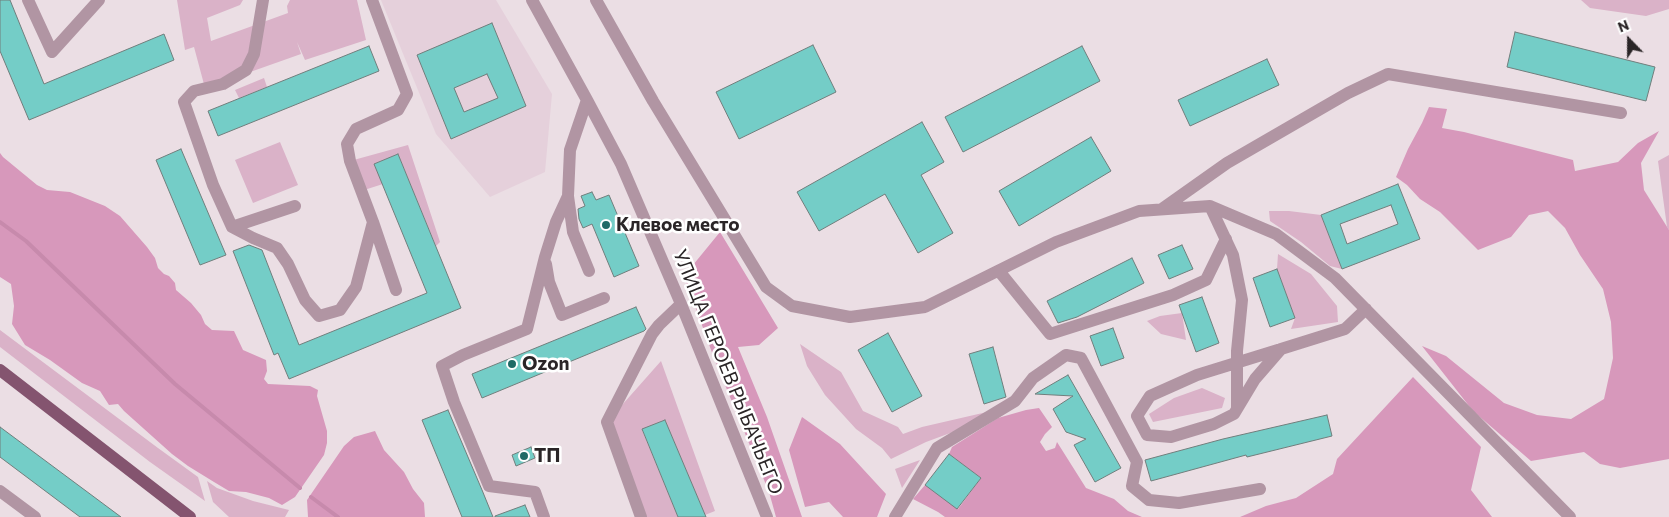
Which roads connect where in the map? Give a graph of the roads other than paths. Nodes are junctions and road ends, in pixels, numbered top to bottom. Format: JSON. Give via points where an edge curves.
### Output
{"nodes":[{"id":1,"x":28,"y":0,"type":"edge"},
{"id":2,"x":99,"y":0,"type":"edge"},
{"id":3,"x":263,"y":0,"type":"edge"},
{"id":4,"x":372,"y":0,"type":"edge"},
{"id":5,"x":532,"y":0,"type":"edge"},
{"id":6,"x":596,"y":0,"type":"edge"},
{"id":7,"x":587,"y":100,"type":"junction"},
{"id":8,"x":1621,"y":113,"type":"dead end"},
{"id":9,"x":568,"y":196,"type":"junction"},
{"id":10,"x":295,"y":206,"type":"dead end"},
{"id":11,"x":1210,"y":206,"type":"junction"},
{"id":12,"x":1162,"y":209,"type":"junction"},
{"id":13,"x":373,"y":222,"type":"junction"},
{"id":14,"x":232,"y":227,"type":"junction"},
{"id":15,"x":1226,"y":239,"type":"junction"},
{"id":16,"x":545,"y":257,"type":"junction"},
{"id":17,"x":589,"y":271,"type":"dead end"},
{"id":18,"x":999,"y":271,"type":"junction"},
{"id":19,"x":396,"y":290,"type":"dead end"},
{"id":20,"x":604,"y":298,"type":"dead end"},
{"id":21,"x":681,"y":304,"type":"junction"},
{"id":22,"x":1366,"y":310,"type":"junction"},
{"id":23,"x":1281,"y":349,"type":"junction"},
{"id":24,"x":1237,"y":362,"type":"junction"},
{"id":25,"x":0,"y":370,"type":"edge"},
{"id":26,"x":1237,"y":409,"type":"junction"},
{"id":27,"x":1260,"y":489,"type":"dead end"},
{"id":28,"x":0,"y":491,"type":"edge"},
{"id":29,"x":35,"y":517,"type":"edge"},
{"id":30,"x":190,"y":517,"type":"edge"},
{"id":31,"x":544,"y":517,"type":"edge"},
{"id":32,"x":641,"y":517,"type":"edge"},
{"id":33,"x":768,"y":517,"type":"edge"},
{"id":34,"x":895,"y":517,"type":"edge"},
{"id":35,"x":1570,"y":517,"type":"edge"}],
"edges":[{"from":1,"to":2,"type":"street","via":[[52,52]]},
{"from":3,"to":14,"type":"street","via":[[254,54],[246,70],[223,84],[194,91],[184,102],[213,185]]},
{"from":4,"to":13,"type":"street","via":[[407,94],[398,110],[356,129],[347,144],[350,161]]},
{"from":5,"to":7,"type":"street","name":"УЛИЦА ГЕРОЕВ РЫБАЧЬЕГО"},
{"from":6,"to":18,"type":"street","via":[[766,288],[792,306],[850,317],[925,307]]},
{"from":7,"to":9,"type":"street","via":[[570,150]]},
{"from":7,"to":21,"type":"street","name":"УЛИЦА ГЕРОЕВ РЫБАЧЬЕГО","via":[[621,164]]},
{"from":8,"to":12,"type":"street","via":[[1388,74],[1348,93],[1228,163]]},
{"from":9,"to":16,"type":"street"},
{"from":9,"to":17,"type":"street","via":[[573,232]]},
{"from":10,"to":14,"type":"street"},
{"from":11,"to":12,"type":"street"},
{"from":11,"to":15,"type":"street"},
{"from":11,"to":22,"type":"street","via":[[1276,234],[1336,278]]},
{"from":12,"to":18,"type":"street","via":[[1139,211],[1065,238]]},
{"from":13,"to":14,"type":"street","via":[[356,287],[340,310],[319,316],[305,300],[277,248]]},
{"from":13,"to":19,"type":"street"},
{"from":15,"to":18,"type":"street","via":[[1206,280],[1173,295],[1050,334]]},
{"from":15,"to":24,"type":"street","via":[[1233,255],[1242,300]]},
{"from":16,"to":20,"type":"street","via":[[548,282],[562,315]]},
{"from":16,"to":31,"type":"street","via":[[527,329],[442,366],[490,486],[535,492]]},
{"from":21,"to":32,"type":"street","via":[[652,334],[607,422]]},
{"from":21,"to":33,"type":"street","name":"УЛИЦА ГЕРОЕВ РЫБАЧЬЕГО"},
{"from":22,"to":23,"type":"street","via":[[1345,329]]},
{"from":22,"to":35,"type":"street"},
{"from":23,"to":24,"type":"street"},
{"from":23,"to":26,"type":"street","via":[[1255,380]]},
{"from":24,"to":26,"type":"street"},
{"from":24,"to":26,"type":"street","via":[[1197,374],[1150,396],[1137,416],[1147,435],[1171,437],[1214,424],[1234,414]]},
{"from":25,"to":30,"type":"main road"},
{"from":27,"to":34,"type":"street","via":[[1179,503],[1149,500],[1132,486],[1137,462],[1081,358],[1066,355],[1033,378],[1015,401],[937,448]]},
{"from":28,"to":29,"type":"street"}]}
